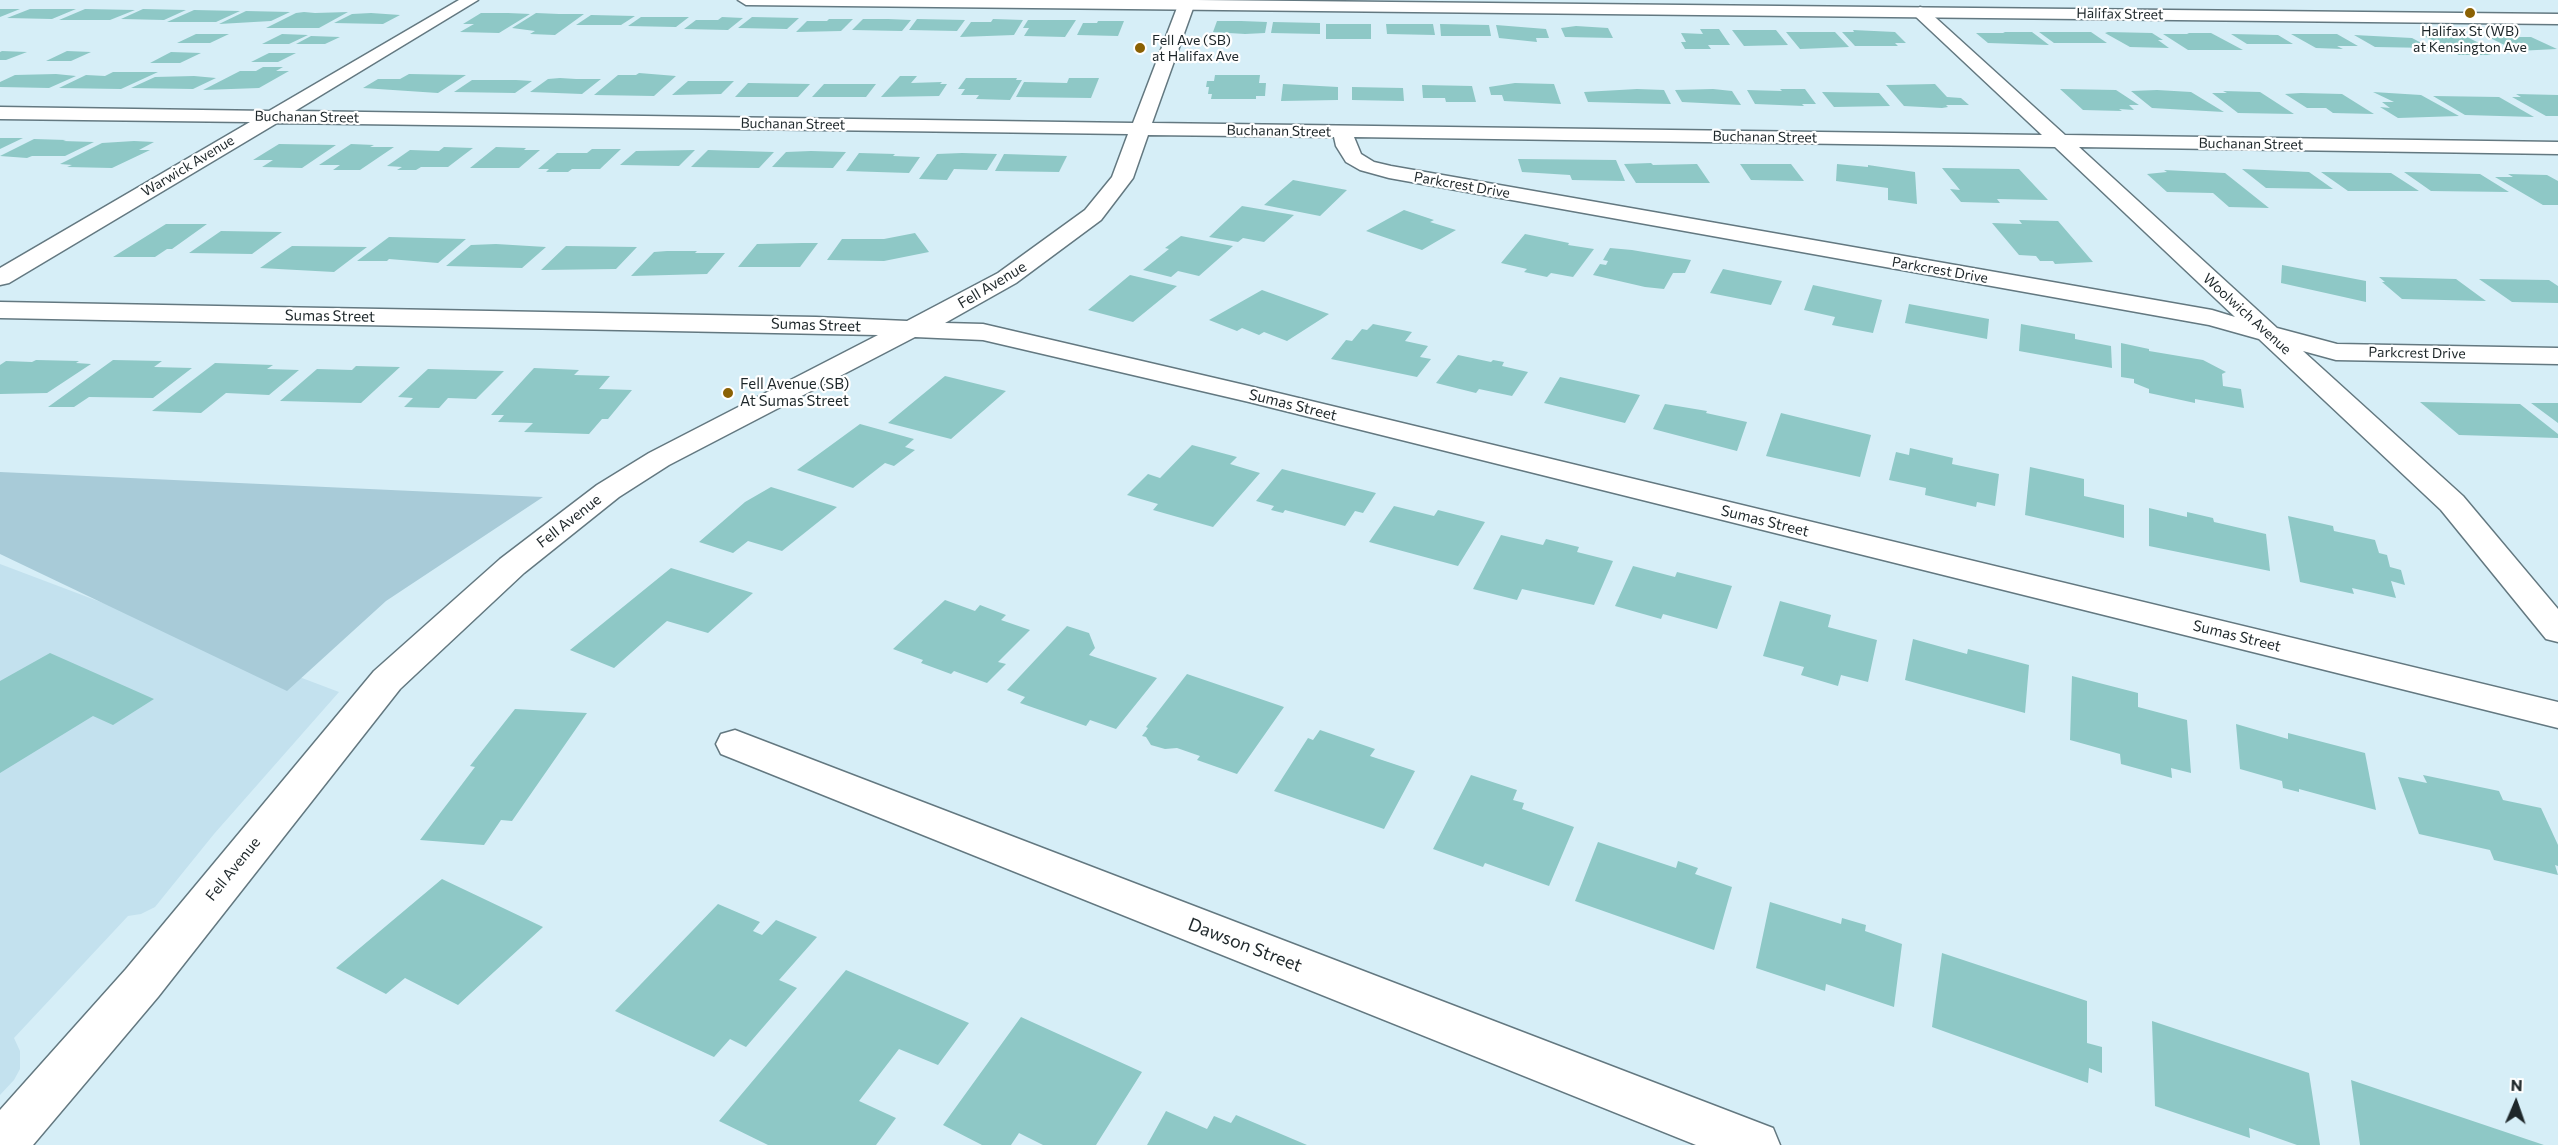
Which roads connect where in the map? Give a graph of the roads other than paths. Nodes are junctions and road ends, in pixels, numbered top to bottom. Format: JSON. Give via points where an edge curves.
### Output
{"nodes":[{"id":1,"x":470,"y":0,"type":"edge"},
{"id":2,"x":746,"y":0,"type":"edge"},
{"id":3,"x":1187,"y":2,"type":"edge"},
{"id":4,"x":1920,"y":12,"type":"junction"},
{"id":5,"x":2558,"y":19,"type":"edge"},
{"id":6,"x":0,"y":113,"type":"edge"},
{"id":7,"x":273,"y":116,"type":"junction"},
{"id":8,"x":1140,"y":129,"type":"junction"},
{"id":9,"x":1342,"y":132,"type":"junction"},
{"id":10,"x":2062,"y":141,"type":"junction"},
{"id":11,"x":2558,"y":148,"type":"edge"},
{"id":12,"x":0,"y":278,"type":"edge"},
{"id":13,"x":0,"y":310,"type":"edge"},
{"id":14,"x":912,"y":328,"type":"junction"},
{"id":15,"x":2267,"y":332,"type":"junction"},
{"id":16,"x":2558,"y":356,"type":"edge"},
{"id":17,"x":2558,"y":631,"type":"edge"},
{"id":18,"x":2558,"y":715,"type":"edge"},
{"id":19,"x":735,"y":744,"type":"dead end"},
{"id":20,"x":1,"y":1145,"type":"edge"},
{"id":21,"x":1755,"y":1145,"type":"edge"}],
"edges":[{"from":1,"to":7,"type":"street","name":"Warwick Avenue"},
{"from":2,"to":3,"type":"street","name":"Halifax Street"},
{"from":3,"to":4,"type":"street","name":"Halifax Street"},
{"from":3,"to":8,"type":"street","name":"Fell Avenue"},
{"from":4,"to":5,"type":"street","name":"Halifax Street"},
{"from":4,"to":10,"type":"street","name":"Woolwich Avenue"},
{"from":6,"to":7,"type":"street","name":"Buchanan Street"},
{"from":7,"to":8,"type":"street","name":"Buchanan Street"},
{"from":7,"to":12,"type":"street","name":"Warwick Avenue"},
{"from":8,"to":9,"type":"street","name":"Buchanan Street"},
{"from":8,"to":14,"type":"street","name":"Fell Avenue","via":[[1122,178],[1094,215],[1007,278]]},
{"from":9,"to":10,"type":"street","name":"Buchanan Street"},
{"from":9,"to":15,"type":"street","name":"Parkcrest Drive","via":[[1353,158],[1389,172],[2212,318]]},
{"from":10,"to":11,"type":"street","name":"Buchanan Street"},
{"from":10,"to":15,"type":"street","name":"Woolwich Avenue"},
{"from":13,"to":14,"type":"street","name":"Sumas Street"},
{"from":14,"to":18,"type":"street","name":"Sumas Street","via":[[983,332]]},
{"from":14,"to":20,"type":"street","name":"Fell Avenue","via":[[659,459],[608,491],[512,566],[387,680],[142,983]]},
{"from":15,"to":16,"type":"street","name":"Parkcrest Drive","via":[[2336,352]]},
{"from":15,"to":17,"type":"street","name":"Woolwich Avenue","via":[[2452,503]]},
{"from":19,"to":21,"type":"street","name":"Dawson Street"}]}
